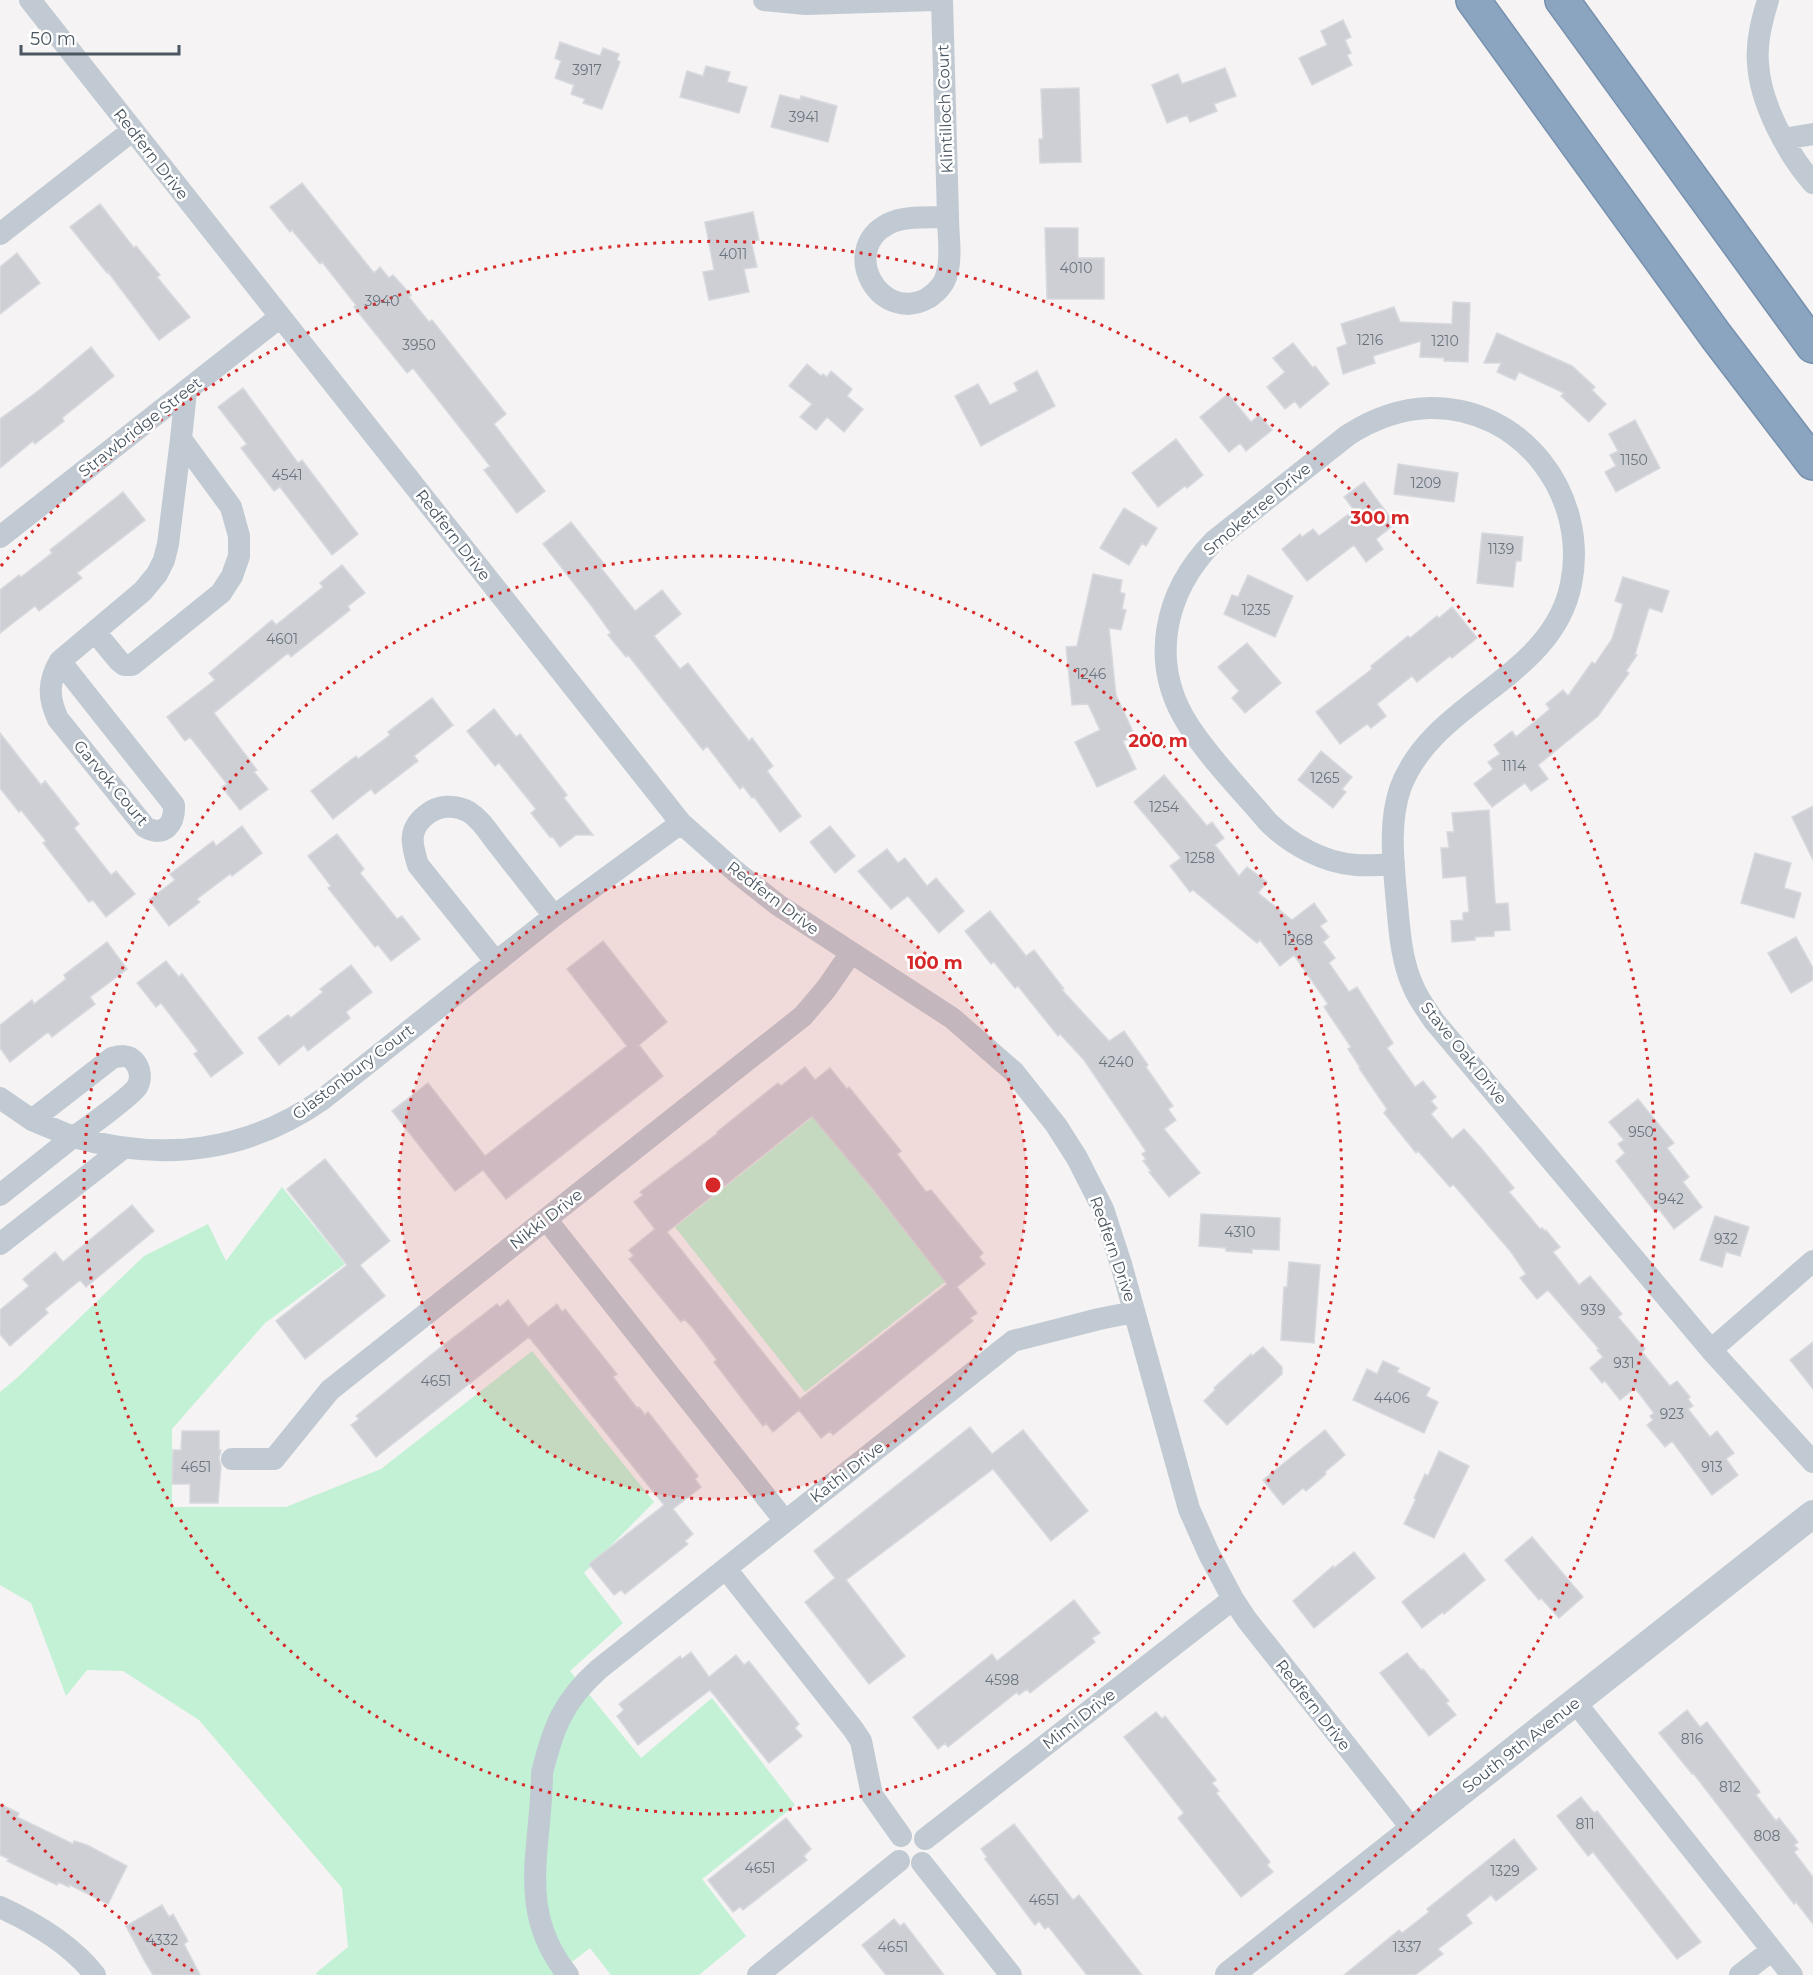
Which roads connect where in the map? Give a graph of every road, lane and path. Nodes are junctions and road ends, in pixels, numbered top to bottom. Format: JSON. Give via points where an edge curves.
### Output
{"nodes":[{"id":1,"x":30,"y":0,"type":"edge"},
{"id":2,"x":764,"y":0,"type":"edge"},
{"id":3,"x":935,"y":0,"type":"edge"},
{"id":4,"x":942,"y":0,"type":"edge"},
{"id":5,"x":1473,"y":0,"type":"edge"},
{"id":6,"x":1562,"y":0,"type":"edge"},
{"id":7,"x":1768,"y":0,"type":"edge"},
{"id":8,"x":133,"y":130,"type":"junction"},
{"id":9,"x":1813,"y":134,"type":"edge"},
{"id":10,"x":1783,"y":139,"type":"junction"},
{"id":11,"x":1813,"y":183,"type":"edge"},
{"id":12,"x":948,"y":218,"type":"dead end"},
{"id":13,"x":0,"y":234,"type":"edge"},
{"id":14,"x":280,"y":317,"type":"junction"},
{"id":15,"x":1813,"y":346,"type":"edge"},
{"id":16,"x":186,"y":391,"type":"junction"},
{"id":17,"x":181,"y":439,"type":"junction"},
{"id":18,"x":1813,"y":463,"type":"edge"},
{"id":19,"x":1545,"y":465,"type":"joint"},
{"id":20,"x":0,"y":537,"type":"edge"},
{"id":21,"x":94,"y":632,"type":"junction"},
{"id":22,"x":60,"y":661,"type":"junction"},
{"id":23,"x":681,"y":823,"type":"junction"},
{"id":24,"x":1394,"y":864,"type":"junction"},
{"id":25,"x":554,"y":916,"type":"junction"},
{"id":26,"x":851,"y":953,"type":"junction"},
{"id":27,"x":496,"y":962,"type":"junction"},
{"id":28,"x":0,"y":1098,"type":"edge"},
{"id":29,"x":32,"y":1120,"type":"junction"},
{"id":30,"x":73,"y":1137,"type":"junction"},
{"id":31,"x":122,"y":1149,"type":"junction"},
{"id":32,"x":0,"y":1195,"type":"edge"},
{"id":33,"x":546,"y":1219,"type":"junction"},
{"id":34,"x":0,"y":1244,"type":"edge"},
{"id":35,"x":1813,"y":1261,"type":"edge"},
{"id":36,"x":1134,"y":1312,"type":"junction"},
{"id":37,"x":1711,"y":1350,"type":"junction"},
{"id":38,"x":232,"y":1459,"type":"dead end"},
{"id":39,"x":1813,"y":1462,"type":"edge"},
{"id":40,"x":1813,"y":1514,"type":"edge"},
{"id":41,"x":785,"y":1521,"type":"junction"},
{"id":42,"x":726,"y":1569,"type":"junction"},
{"id":43,"x":1233,"y":1599,"type":"junction"},
{"id":44,"x":1575,"y":1702,"type":"junction"},
{"id":45,"x":1413,"y":1830,"type":"junction"},
{"id":46,"x":901,"y":1836,"type":"junction"},
{"id":47,"x":925,"y":1839,"type":"junction"},
{"id":48,"x":899,"y":1861,"type":"junction"},
{"id":49,"x":922,"y":1863,"type":"junction"},
{"id":50,"x":0,"y":1907,"type":"edge"},
{"id":51,"x":1772,"y":1950,"type":"junction"},
{"id":52,"x":94,"y":1975,"type":"edge"},
{"id":53,"x":568,"y":1975,"type":"edge"},
{"id":54,"x":758,"y":1975,"type":"edge"},
{"id":55,"x":1011,"y":1975,"type":"edge"},
{"id":56,"x":1229,"y":1975,"type":"edge"},
{"id":57,"x":1740,"y":1975,"type":"edge"},
{"id":58,"x":1792,"y":1975,"type":"edge"}],
"edges":[{"from":1,"to":8,"type":"street","name":"Redfern Drive"},
{"from":2,"to":3,"type":"street","via":[[806,4]]},
{"from":4,"to":12,"type":"street","name":"Klintilloch Court"},
{"from":5,"to":18,"type":"highway","via":[[1716,336]]},
{"from":6,"to":15,"type":"highway"},
{"from":7,"to":10,"type":"street","via":[[1757,62],[1760,83]]},
{"from":8,"to":13,"type":"street"},
{"from":8,"to":14,"type":"street","name":"Redfern Drive"},
{"from":9,"to":10,"type":"street"},
{"from":10,"to":11,"type":"street"},
{"from":14,"to":16,"type":"street","name":"Strawbridge Street"},
{"from":14,"to":23,"type":"street","name":"Redfern Drive"},
{"from":16,"to":17,"type":"street"},
{"from":16,"to":20,"type":"street","name":"Strawbridge Street"},
{"from":17,"to":21,"type":"street","via":[[168,544],[160,570],[148,587]]},
{"from":17,"to":21,"type":"street","via":[[231,507],[239,536],[239,556],[232,576],[213,600],[129,666],[119,662]]},
{"from":19,"to":24,"type":"street","name":"Stave Oak Drive","via":[[1560,490],[1575,555],[1566,603],[1534,652],[1439,730],[1413,763],[1400,790],[1392,830]]},
{"from":19,"to":24,"type":"street","name":"Smoketree Drive","via":[[1519,438],[1476,416],[1429,408],[1382,417],[1348,435],[1214,542],[1199,556],[1175,597],[1166,634],[1167,673],[1179,709],[1200,741],[1268,822],[1308,851],[1354,865]]},
{"from":21,"to":22,"type":"street"},
{"from":22,"to":22,"type":"street","name":"Garvok Court","via":[[174,805],[168,826],[158,831],[145,826],[58,719],[50,692],[52,675]]},
{"from":23,"to":25,"type":"street","name":"Glastonbury Court"},
{"from":23,"to":26,"type":"street","name":"Redfern Drive","via":[[761,891]]},
{"from":24,"to":37,"type":"street","name":"Stave Oak Drive","via":[[1402,951],[1412,984],[1434,1021]]},
{"from":25,"to":27,"type":"street","name":"Glastonbury Court"},
{"from":25,"to":27,"type":"street","via":[[475,816],[454,807],[427,814],[413,836],[412,850],[418,865]]},
{"from":26,"to":33,"type":"street","name":"Nikki Drive","via":[[803,1016]]},
{"from":26,"to":36,"type":"street","name":"Redfern Drive","via":[[952,1018],[1027,1087],[1056,1125],[1091,1183]]},
{"from":27,"to":31,"type":"street","name":"Glastonbury Court","via":[[323,1099],[284,1123],[245,1138],[190,1150]]},
{"from":28,"to":29,"type":"street","name":"Glastonbury Court"},
{"from":29,"to":30,"type":"street","name":"Glastonbury Court"},
{"from":29,"to":30,"type":"street","via":[[112,1058],[132,1058],[141,1075],[137,1086]]},
{"from":30,"to":31,"type":"street","name":"Glastonbury Court"},
{"from":30,"to":32,"type":"street"},
{"from":31,"to":34,"type":"street"},
{"from":33,"to":38,"type":"street","name":"Nikki Drive","via":[[330,1390],[274,1459]]},
{"from":33,"to":41,"type":"street"},
{"from":35,"to":37,"type":"street"},
{"from":36,"to":41,"type":"street","name":"Kathi Drive","via":[[1013,1341]]},
{"from":36,"to":43,"type":"street","name":"Redfern Drive","via":[[1189,1509]]},
{"from":37,"to":39,"type":"street","name":"Stave Oak Drive"},
{"from":40,"to":44,"type":"street","name":"South 9th Avenue"},
{"from":41,"to":42,"type":"street","name":"Kathi Drive"},
{"from":42,"to":46,"type":"street","via":[[861,1741],[872,1794]]},
{"from":42,"to":53,"type":"street","name":"Kathi Drive","via":[[586,1683],[562,1714],[548,1749],[542,1773],[534,1879],[536,1902],[541,1924]]},
{"from":43,"to":45,"type":"street","name":"Redfern Drive"},
{"from":43,"to":47,"type":"street","name":"Mimi Drive"},
{"from":44,"to":45,"type":"street","name":"South 9th Avenue"},
{"from":44,"to":51,"type":"street"},
{"from":45,"to":56,"type":"street","name":"South 9th Avenue"},
{"from":46,"to":47,"type":"street","via":[[914,1833]]},
{"from":46,"to":48,"type":"street","via":[[895,1848]]},
{"from":47,"to":49,"type":"street","via":[[928,1853]]},
{"from":48,"to":49,"type":"street","via":[[912,1867]]},
{"from":48,"to":54,"type":"street"},
{"from":49,"to":55,"type":"street"},
{"from":50,"to":52,"type":"street","via":[[62,1943]]},
{"from":51,"to":57,"type":"street"},
{"from":51,"to":58,"type":"street"}]}
